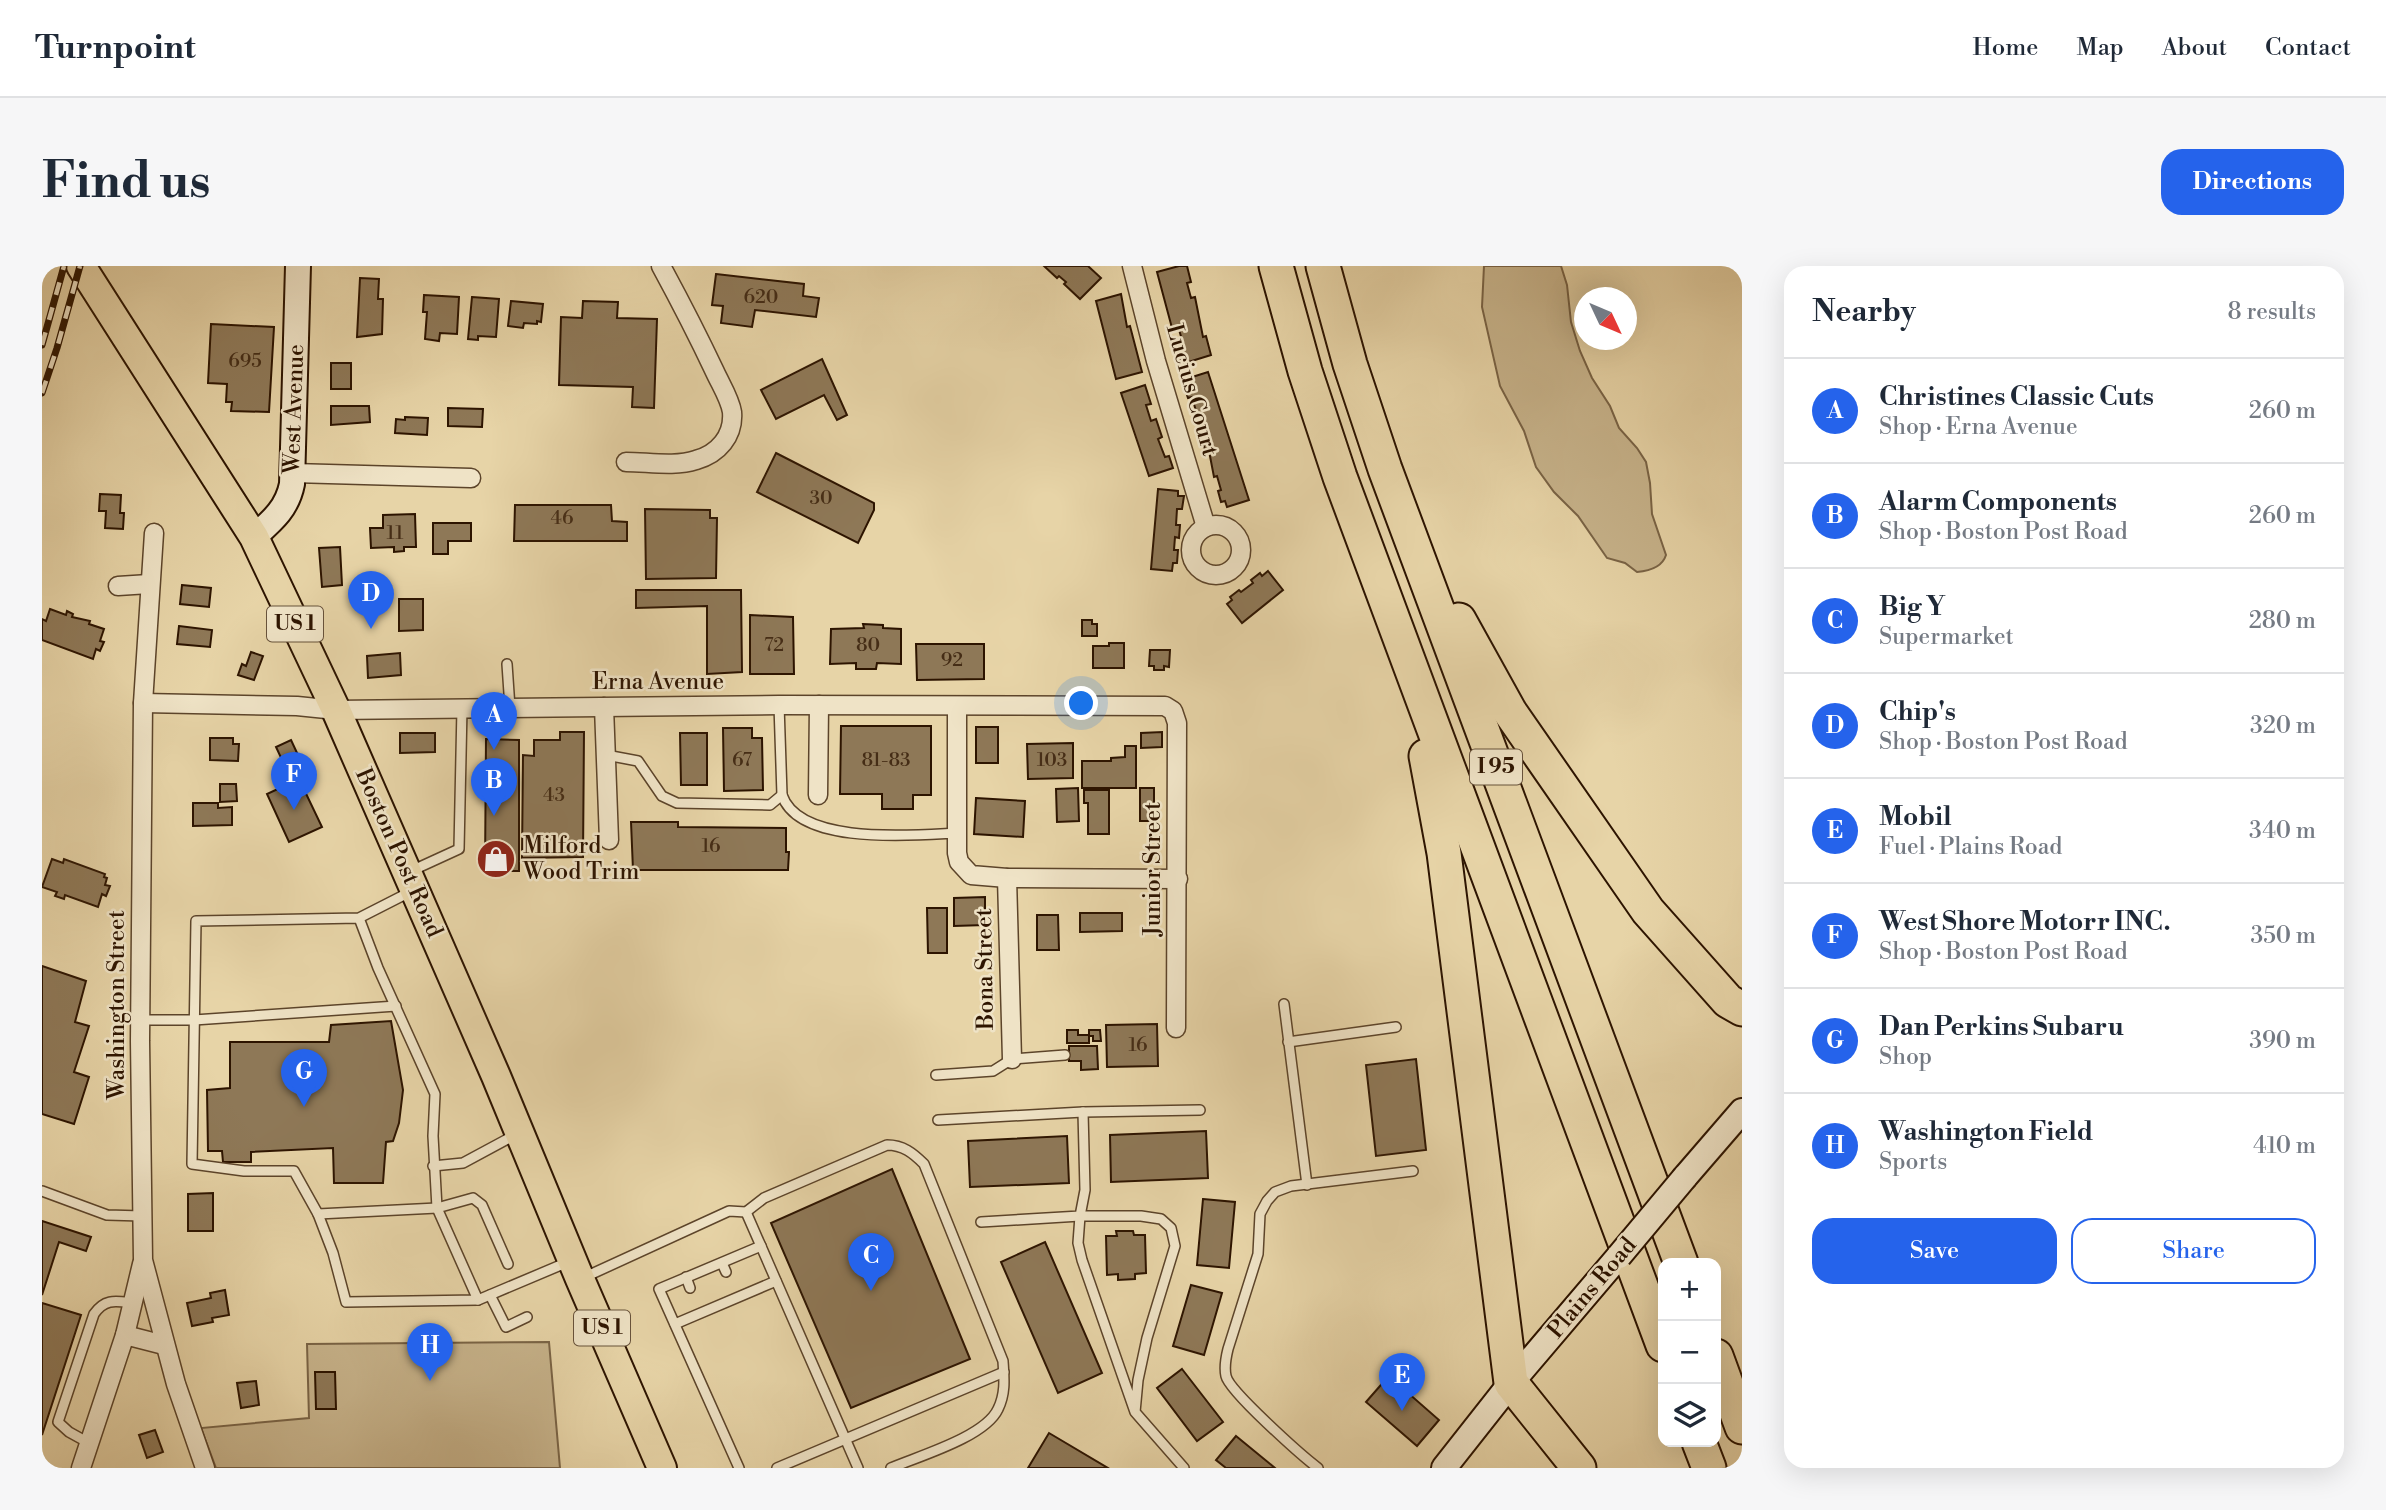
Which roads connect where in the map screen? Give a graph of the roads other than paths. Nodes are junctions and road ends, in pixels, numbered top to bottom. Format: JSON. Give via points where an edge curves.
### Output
{"nodes":[{"id":1,"x":81,"y":266,"type":"edge"},
{"id":2,"x":298,"y":266,"type":"edge"},
{"id":3,"x":661,"y":266,"type":"edge"},
{"id":4,"x":1132,"y":266,"type":"edge"},
{"id":5,"x":1276,"y":266,"type":"edge"},
{"id":6,"x":1323,"y":266,"type":"edge"},
{"id":7,"x":626,"y":462,"type":"dead end"},
{"id":8,"x":293,"y":472,"type":"junction"},
{"id":9,"x":471,"y":478,"type":"dead end"},
{"id":10,"x":1404,"y":519,"type":"junction"},
{"id":11,"x":1206,"y":527,"type":"dead end"},
{"id":12,"x":154,"y":533,"type":"dead end"},
{"id":13,"x":254,"y":537,"type":"junction"},
{"id":14,"x":1379,"y":581,"type":"junction"},
{"id":15,"x":149,"y":584,"type":"junction"},
{"id":16,"x":118,"y":586,"type":"dead end"},
{"id":17,"x":507,"y":664,"type":"dead end"},
{"id":18,"x":143,"y":703,"type":"junction"},
{"id":19,"x":779,"y":705,"type":"junction"},
{"id":20,"x":819,"y":705,"type":"junction"},
{"id":21,"x":957,"y":706,"type":"junction"},
{"id":22,"x":604,"y":707,"type":"junction"},
{"id":23,"x":462,"y":708,"type":"junction"},
{"id":24,"x":510,"y":708,"type":"junction"},
{"id":25,"x":336,"y":710,"type":"junction"},
{"id":26,"x":1173,"y":711,"type":"joint"},
{"id":27,"x":606,"y":755,"type":"junction"},
{"id":28,"x":782,"y":795,"type":"junction"},
{"id":29,"x":818,"y":795,"type":"dead end"},
{"id":30,"x":957,"y":833,"type":"junction"},
{"id":31,"x":609,"y":841,"type":"dead end"},
{"id":32,"x":1007,"y":878,"type":"junction"},
{"id":33,"x":1178,"y":878,"type":"junction"},
{"id":34,"x":411,"y":881,"type":"junction"},
{"id":35,"x":359,"y":918,"type":"junction"},
{"id":36,"x":1284,"y":1004,"type":"dead end"},
{"id":37,"x":396,"y":1006,"type":"junction"},
{"id":38,"x":1737,"y":1012,"type":"edge"},
{"id":39,"x":140,"y":1020,"type":"junction"},
{"id":40,"x":194,"y":1020,"type":"junction"},
{"id":41,"x":1396,"y":1027,"type":"dead end"},
{"id":42,"x":1176,"y":1028,"type":"dead end"},
{"id":43,"x":1288,"y":1042,"type":"junction"},
{"id":44,"x":1065,"y":1055,"type":"dead end"},
{"id":45,"x":1012,"y":1059,"type":"junction"},
{"id":46,"x":936,"y":1075,"type":"dead end"},
{"id":47,"x":1200,"y":1110,"type":"dead end"},
{"id":48,"x":1742,"y":1111,"type":"edge"},
{"id":49,"x":1083,"y":1112,"type":"junction"},
{"id":50,"x":938,"y":1120,"type":"dead end"},
{"id":51,"x":520,"y":1133,"type":"junction"},
{"id":52,"x":433,"y":1166,"type":"junction"},
{"id":53,"x":1413,"y":1171,"type":"dead end"},
{"id":54,"x":1307,"y":1185,"type":"junction"},
{"id":55,"x":42,"y":1191,"type":"edge"},
{"id":56,"x":437,"y":1208,"type":"junction"},
{"id":57,"x":746,"y":1212,"type":"junction"},
{"id":58,"x":318,"y":1214,"type":"junction"},
{"id":59,"x":142,"y":1216,"type":"junction"},
{"id":60,"x":1080,"y":1216,"type":"junction"},
{"id":61,"x":981,"y":1222,"type":"dead end"},
{"id":62,"x":761,"y":1246,"type":"junction"},
{"id":63,"x":736,"y":1256,"type":"junction"},
{"id":64,"x":1679,"y":1258,"type":"edge"},
{"id":65,"x":143,"y":1260,"type":"junction"},
{"id":66,"x":722,"y":1263,"type":"junction"},
{"id":67,"x":508,"y":1264,"type":"dead end"},
{"id":68,"x":740,"y":1266,"type":"dead end"},
{"id":69,"x":576,"y":1270,"type":"junction"},
{"id":70,"x":726,"y":1272,"type":"dead end"},
{"id":71,"x":686,"y":1278,"type":"junction"},
{"id":72,"x":776,"y":1281,"type":"junction"},
{"id":73,"x":690,"y":1288,"type":"dead end"},
{"id":74,"x":490,"y":1295,"type":"junction"},
{"id":75,"x":478,"y":1300,"type":"junction"},
{"id":76,"x":134,"y":1303,"type":"junction"},
{"id":77,"x":527,"y":1317,"type":"dead end"},
{"id":78,"x":675,"y":1324,"type":"junction"},
{"id":79,"x":1658,"y":1332,"type":"edge"},
{"id":80,"x":125,"y":1335,"type":"junction"},
{"id":81,"x":164,"y":1345,"type":"junction"},
{"id":82,"x":1721,"y":1370,"type":"edge"},
{"id":83,"x":1004,"y":1372,"type":"junction"},
{"id":84,"x":1511,"y":1383,"type":"junction"},
{"id":85,"x":1135,"y":1412,"type":"junction"},
{"id":86,"x":1742,"y":1427,"type":"edge"},
{"id":87,"x":845,"y":1438,"type":"junction"},
{"id":88,"x":89,"y":1443,"type":"junction"},
{"id":89,"x":1701,"y":1447,"type":"edge"},
{"id":90,"x":81,"y":1468,"type":"edge"},
{"id":91,"x":205,"y":1468,"type":"edge"},
{"id":92,"x":662,"y":1468,"type":"edge"},
{"id":93,"x":738,"y":1468,"type":"edge"},
{"id":94,"x":777,"y":1468,"type":"edge"},
{"id":95,"x":858,"y":1468,"type":"edge"},
{"id":96,"x":891,"y":1468,"type":"edge"},
{"id":97,"x":1184,"y":1468,"type":"edge"},
{"id":98,"x":1318,"y":1468,"type":"edge"},
{"id":99,"x":1444,"y":1468,"type":"edge"},
{"id":100,"x":1579,"y":1468,"type":"edge"},
{"id":101,"x":1709,"y":1468,"type":"edge"}],
"edges":[{"from":1,"to":13,"type":"main road","name":"Boston Post Road","number":"US 1"},
{"from":2,"to":8,"type":"main road","name":"West Avenue"},
{"from":3,"to":7,"type":"street","via":[[730,404],[732,423],[724,442],[699,460]]},
{"from":4,"to":11,"type":"street","name":"Lucius Court"},
{"from":5,"to":14,"type":"highway","number":"I 95","via":[[1322,424]]},
{"from":6,"to":10,"type":"highway","number":"I 95","via":[[1366,415]]},
{"from":8,"to":9,"type":"street"},
{"from":8,"to":13,"type":"main road","name":"West Avenue","via":[[285,506]]},
{"from":10,"to":38,"type":"highway","via":[[1510,712],[1648,911]]},
{"from":10,"to":64,"type":"highway","number":"I 95"},
{"from":12,"to":15,"type":"street","name":"Washington Street"},
{"from":13,"to":25,"type":"main road","name":"Boston Post Road","number":"US 1"},
{"from":14,"to":79,"type":"highway","number":"I 95"},
{"from":14,"to":84,"type":"highway","via":[[1421,734],[1439,823]]},
{"from":15,"to":16,"type":"street"},
{"from":15,"to":18,"type":"street","name":"Washington Street"},
{"from":17,"to":24,"type":"lane"},
{"from":18,"to":25,"type":"street","name":"Erna Avenue"},
{"from":18,"to":39,"type":"street","name":"Washington Street"},
{"from":19,"to":20,"type":"street","name":"Erna Avenue"},
{"from":19,"to":22,"type":"street","name":"Erna Avenue"},
{"from":19,"to":28,"type":"lane"},
{"from":20,"to":21,"type":"street","name":"Erna Avenue"},
{"from":20,"to":29,"type":"street"},
{"from":21,"to":26,"type":"street","name":"Erna Avenue","via":[[1155,704]]},
{"from":21,"to":30,"type":"street"},
{"from":22,"to":24,"type":"street","name":"Erna Avenue"},
{"from":22,"to":27,"type":"street"},
{"from":23,"to":24,"type":"street","name":"Erna Avenue"},
{"from":23,"to":25,"type":"street","name":"Erna Avenue"},
{"from":23,"to":34,"type":"lane","via":[[460,849]]},
{"from":25,"to":34,"type":"main road","name":"Boston Post Road","number":"US 1"},
{"from":26,"to":33,"type":"street","name":"Junior Street","via":[[1177,723]]},
{"from":27,"to":28,"type":"lane","via":[[638,761],[662,796],[677,803],[770,805]]},
{"from":27,"to":31,"type":"street"},
{"from":28,"to":30,"type":"lane","via":[[800,818],[848,834]]},
{"from":30,"to":32,"type":"street","via":[[960,863],[971,875]]},
{"from":32,"to":33,"type":"street"},
{"from":32,"to":45,"type":"street","name":"Bona Street"},
{"from":33,"to":42,"type":"street","name":"Junior Street"},
{"from":34,"to":35,"type":"lane"},
{"from":34,"to":51,"type":"main road","name":"Boston Post Road","number":"US 1"},
{"from":35,"to":37,"type":"lane"},
{"from":35,"to":40,"type":"lane","via":[[196,922]]},
{"from":36,"to":43,"type":"lane"},
{"from":37,"to":40,"type":"lane"},
{"from":37,"to":52,"type":"lane","via":[[435,1094]]},
{"from":39,"to":40,"type":"lane"},
{"from":39,"to":59,"type":"street","name":"Washington Street"},
{"from":40,"to":58,"type":"lane","via":[[192,1164],[294,1171]]},
{"from":41,"to":43,"type":"lane"},
{"from":43,"to":54,"type":"lane"},
{"from":44,"to":45,"type":"lane"},
{"from":45,"to":46,"type":"lane","via":[[993,1070]]},
{"from":47,"to":49,"type":"lane"},
{"from":48,"to":84,"type":"main road","name":"Plains Road","bridge":true},
{"from":49,"to":50,"type":"lane"},
{"from":49,"to":60,"type":"lane"},
{"from":51,"to":52,"type":"lane","via":[[463,1163]]},
{"from":51,"to":69,"type":"main road","name":"Boston Post Road","number":"US 1"},
{"from":52,"to":56,"type":"lane"},
{"from":53,"to":54,"type":"lane"},
{"from":54,"to":98,"type":"lane","via":[[1275,1192],[1263,1206],[1258,1254],[1225,1364],[1230,1386]]},
{"from":55,"to":59,"type":"lane","via":[[107,1215]]},
{"from":56,"to":58,"type":"lane"},
{"from":56,"to":67,"type":"lane","via":[[473,1198],[482,1205]]},
{"from":56,"to":75,"type":"lane"},
{"from":57,"to":62,"type":"lane"},
{"from":57,"to":69,"type":"lane","via":[[729,1211]]},
{"from":57,"to":83,"type":"lane","via":[[764,1198],[887,1145],[912,1153],[924,1164]]},
{"from":58,"to":75,"type":"lane","via":[[346,1302]]},
{"from":59,"to":65,"type":"street","name":"Washington Street"},
{"from":60,"to":61,"type":"lane"},
{"from":60,"to":85,"type":"lane","via":[[1082,1260]]},
{"from":60,"to":85,"type":"lane","via":[[1141,1216],[1161,1219],[1171,1228],[1175,1246],[1147,1338]]},
{"from":62,"to":63,"type":"lane"},
{"from":62,"to":72,"type":"lane"},
{"from":63,"to":66,"type":"lane"},
{"from":63,"to":68,"type":"lane"},
{"from":65,"to":76,"type":"street"},
{"from":65,"to":81,"type":"street","name":"Washington Street"},
{"from":66,"to":70,"type":"lane"},
{"from":66,"to":71,"type":"lane","via":[[702,1276]]},
{"from":69,"to":74,"type":"lane"},
{"from":69,"to":92,"type":"main road","name":"Boston Post Road","number":"US 1"},
{"from":71,"to":73,"type":"lane"},
{"from":71,"to":78,"type":"lane","via":[[659,1289]]},
{"from":72,"to":78,"type":"lane","via":[[750,1287]]},
{"from":72,"to":87,"type":"lane"},
{"from":74,"to":75,"type":"lane"},
{"from":74,"to":77,"type":"lane","via":[[506,1327]]},
{"from":76,"to":80,"type":"street"},
{"from":76,"to":88,"type":"lane","via":[[108,1300],[94,1314],[58,1422]]},
{"from":78,"to":93,"type":"lane"},
{"from":80,"to":81,"type":"street"},
{"from":80,"to":88,"type":"street"},
{"from":81,"to":91,"type":"street","name":"Washington Street"},
{"from":82,"to":86,"type":"highway"},
{"from":83,"to":87,"type":"lane"},
{"from":83,"to":96,"type":"lane","via":[[998,1411],[978,1431]]},
{"from":84,"to":99,"type":"main road","name":"Plains Road"},
{"from":84,"to":100,"type":"highway"},
{"from":85,"to":97,"type":"lane"},
{"from":87,"to":94,"type":"lane"},
{"from":87,"to":95,"type":"lane"},
{"from":88,"to":90,"type":"street"},
{"from":89,"to":101,"type":"highway"}]}
